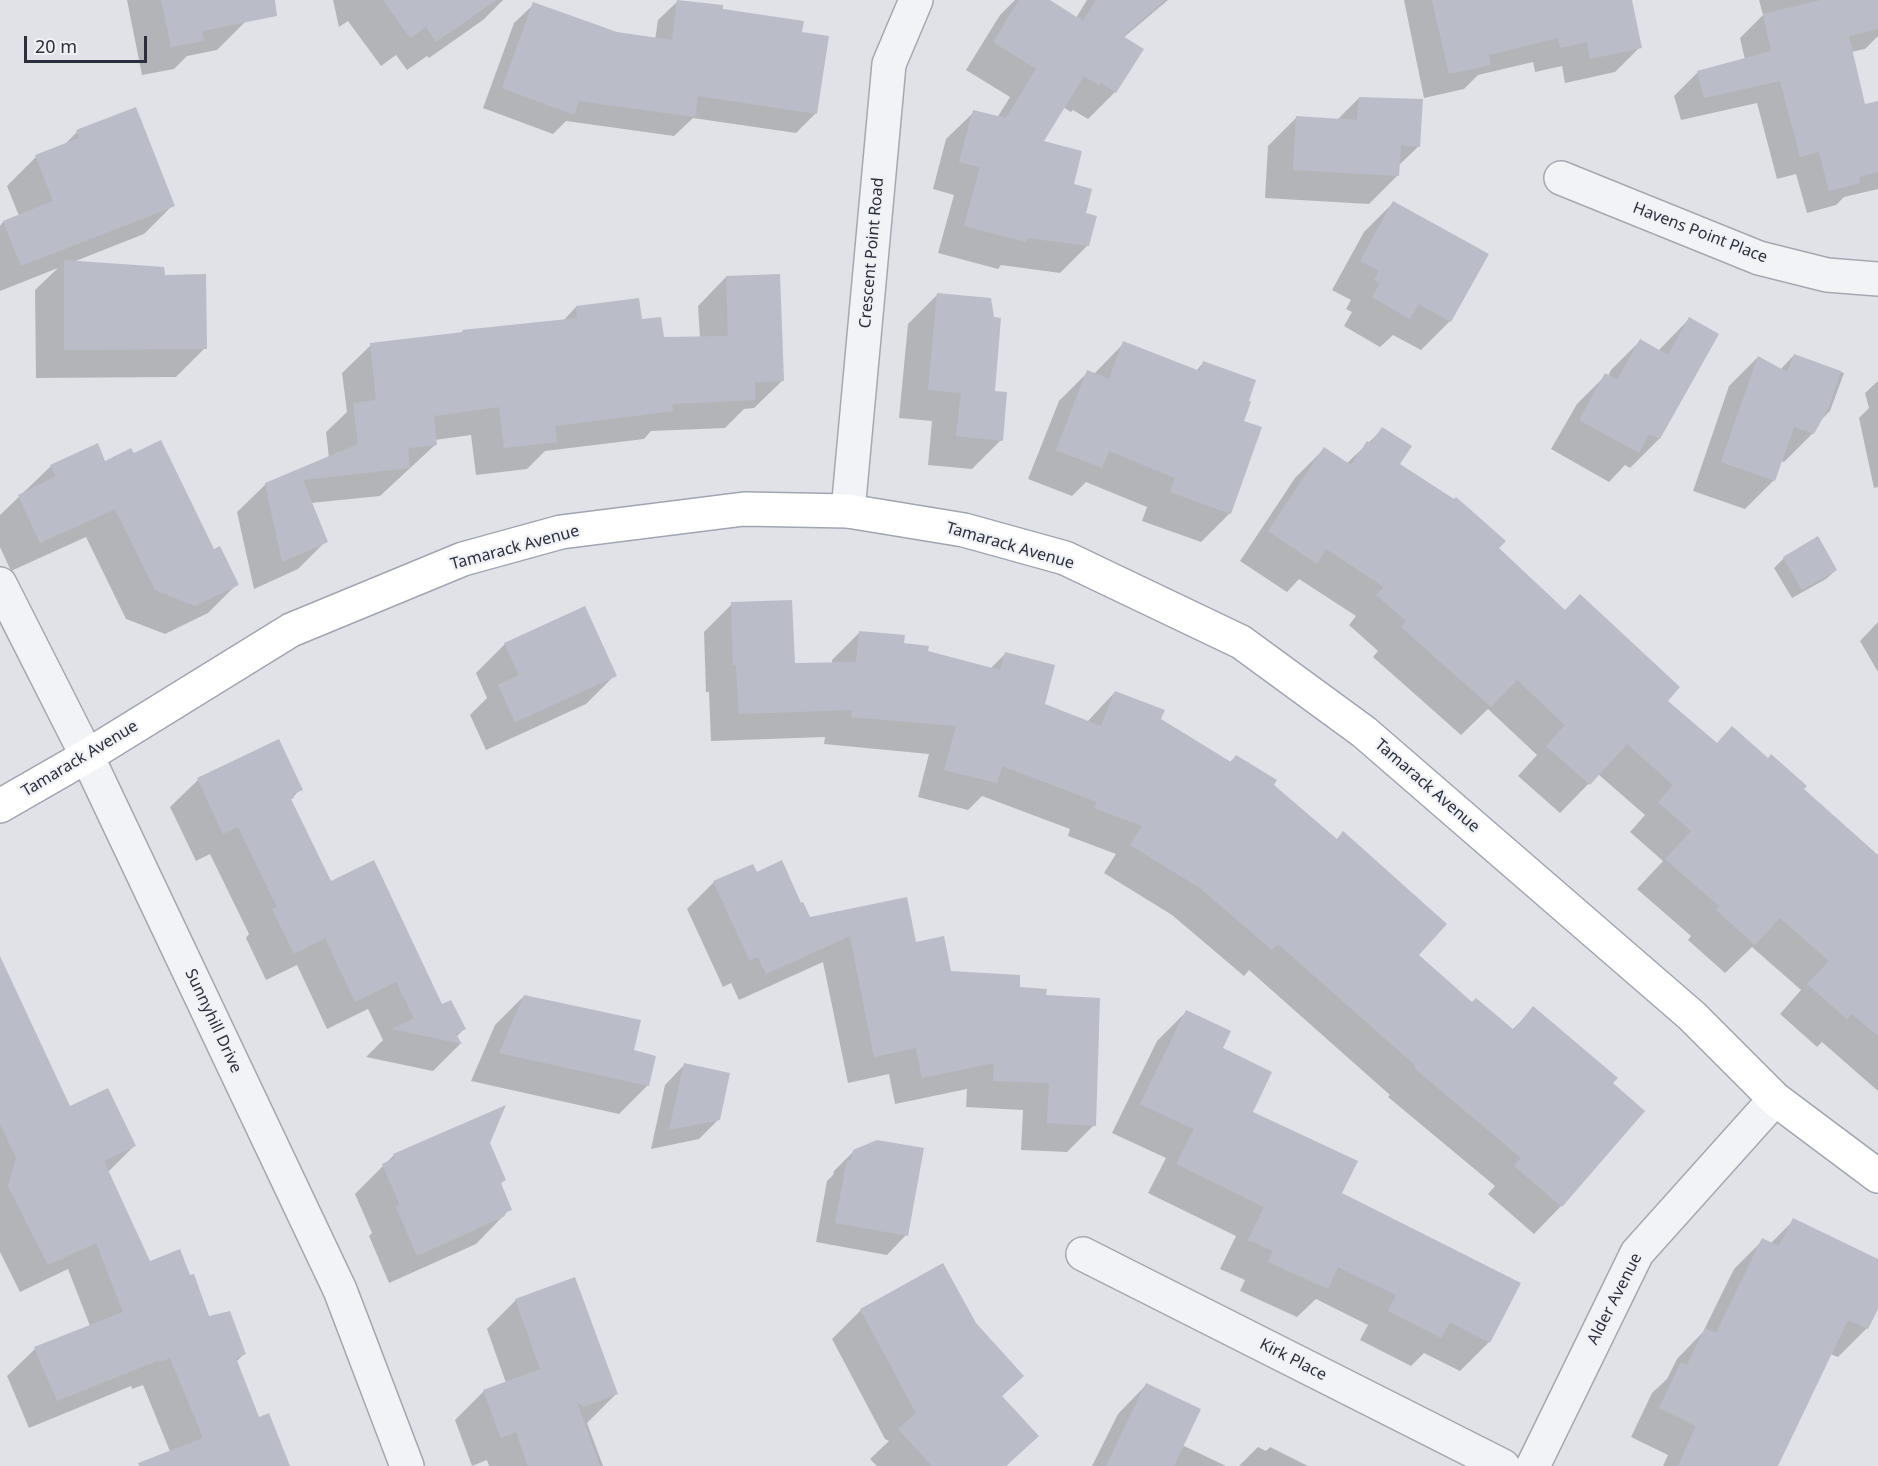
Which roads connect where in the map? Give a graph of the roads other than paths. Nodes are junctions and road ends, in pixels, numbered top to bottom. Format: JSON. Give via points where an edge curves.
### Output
{"nodes":[{"id":1,"x":916,"y":0,"type":"edge"},
{"id":2,"x":1561,"y":178,"type":"dead end"},
{"id":3,"x":1878,"y":279,"type":"edge"},
{"id":4,"x":848,"y":511,"type":"junction"},
{"id":5,"x":0,"y":584,"type":"edge"},
{"id":6,"x":87,"y":756,"type":"junction"},
{"id":7,"x":0,"y":807,"type":"edge"},
{"id":8,"x":1775,"y":1099,"type":"junction"},
{"id":9,"x":1878,"y":1176,"type":"edge"},
{"id":10,"x":1083,"y":1254,"type":"dead end"},
{"id":11,"x":407,"y":1466,"type":"edge"},
{"id":12,"x":1503,"y":1466,"type":"edge"},
{"id":13,"x":1533,"y":1466,"type":"edge"}],
"edges":[{"from":1,"to":4,"type":"street","name":"Crescent Point Road","via":[[890,64]]},
{"from":2,"to":3,"type":"street","name":"Havens Point Place","via":[[1759,258],[1827,275]]},
{"from":4,"to":6,"type":"main road","name":"Tamarack Avenue","via":[[744,509],[561,532],[463,559],[291,630]]},
{"from":4,"to":8,"type":"main road","name":"Tamarack Avenue","via":[[964,530],[1065,558],[1241,642],[1364,732],[1692,1016]]},
{"from":5,"to":6,"type":"street","name":"Sunnyhill Drive"},
{"from":6,"to":7,"type":"main road","name":"Tamarack Avenue"},
{"from":6,"to":11,"type":"street","name":"Sunnyhill Drive","via":[[340,1290]]},
{"from":8,"to":9,"type":"main road","name":"Tamarack Avenue"},
{"from":8,"to":13,"type":"street","name":"Alder Avenue","via":[[1637,1252]]},
{"from":10,"to":12,"type":"street","name":"Kirk Place"}]}
